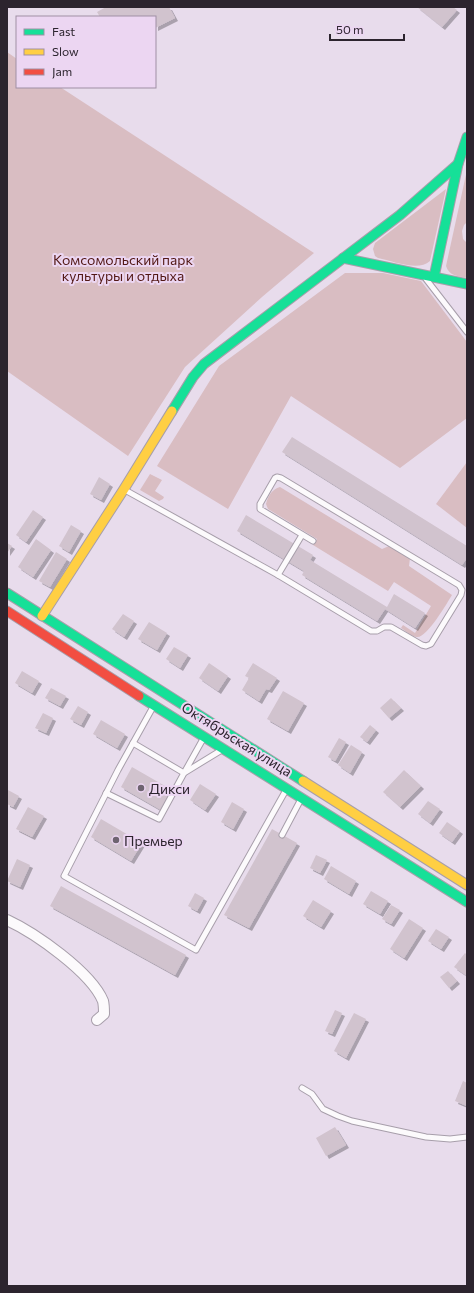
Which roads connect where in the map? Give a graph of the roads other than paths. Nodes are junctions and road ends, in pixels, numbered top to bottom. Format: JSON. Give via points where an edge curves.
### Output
{"nodes":[{"id":1,"x":467,"y":137,"type":"edge"},
{"id":2,"x":458,"y":164,"type":"junction"},
{"id":3,"x":343,"y":258,"type":"junction"},
{"id":4,"x":423,"y":275,"type":"junction"},
{"id":5,"x":434,"y":277,"type":"junction"},
{"id":6,"x":467,"y":284,"type":"edge"},
{"id":7,"x":467,"y":332,"type":"edge"},
{"id":8,"x":124,"y":489,"type":"junction"},
{"id":9,"x":302,"y":535,"type":"junction"},
{"id":10,"x":313,"y":541,"type":"dead end"},
{"id":11,"x":278,"y":575,"type":"junction"},
{"id":12,"x":7,"y":593,"type":"edge"},
{"id":13,"x":7,"y":612,"type":"edge"},
{"id":14,"x":42,"y":616,"type":"junction"},
{"id":15,"x":34,"y":628,"type":"junction"},
{"id":16,"x":154,"y":705,"type":"junction"},
{"id":17,"x":204,"y":738,"type":"junction"},
{"id":18,"x":133,"y":743,"type":"junction"},
{"id":19,"x":223,"y":749,"type":"junction"},
{"id":20,"x":184,"y":772,"type":"junction"},
{"id":21,"x":286,"y":790,"type":"junction"},
{"id":22,"x":106,"y":793,"type":"junction"},
{"id":23,"x":301,"y":799,"type":"junction"},
{"id":24,"x":282,"y":835,"type":"dead end"},
{"id":25,"x":467,"y":885,"type":"edge"},
{"id":26,"x":467,"y":902,"type":"edge"},
{"id":27,"x":7,"y":920,"type":"edge"},
{"id":28,"x":97,"y":1020,"type":"dead end"},
{"id":29,"x":302,"y":1088,"type":"dead end"},
{"id":30,"x":467,"y":1136,"type":"edge"}],
"edges":[{"from":1,"to":2,"type":"main road"},
{"from":2,"to":3,"type":"main road","via":[[406,210]]},
{"from":2,"to":5,"type":"main road"},
{"from":3,"to":4,"type":"main road"},
{"from":3,"to":8,"type":"main road","via":[[204,364],[193,377]]},
{"from":4,"to":5,"type":"main road"},
{"from":4,"to":7,"type":"lane"},
{"from":5,"to":6,"type":"main road"},
{"from":8,"to":11,"type":"lane"},
{"from":8,"to":14,"type":"main road"},
{"from":9,"to":10,"type":"lane"},
{"from":9,"to":11,"type":"lane"},
{"from":9,"to":11,"type":"lane","via":[[260,509],[260,504],[277,477],[459,585],[461,595],[431,644],[424,646],[391,627],[371,631]]},
{"from":12,"to":14,"type":"main road","name":"Октябрьская улица"},
{"from":13,"to":15,"type":"main road","name":"Октябрьская улица"},
{"from":14,"to":15,"type":"main road"},
{"from":14,"to":25,"type":"main road","name":"Октябрьская улица"},
{"from":15,"to":16,"type":"main road","name":"Октябрьская улица"},
{"from":16,"to":17,"type":"main road","name":"Октябрьская улица"},
{"from":16,"to":18,"type":"lane"},
{"from":17,"to":19,"type":"main road","name":"Октябрьская улица"},
{"from":17,"to":20,"type":"lane"},
{"from":18,"to":20,"type":"lane"},
{"from":18,"to":22,"type":"lane"},
{"from":19,"to":20,"type":"lane"},
{"from":19,"to":21,"type":"main road","name":"Октябрьская улица"},
{"from":20,"to":22,"type":"lane","via":[[159,819]]},
{"from":21,"to":22,"type":"lane","via":[[196,950],[64,876]]},
{"from":21,"to":23,"type":"main road","name":"Октябрьская улица"},
{"from":23,"to":24,"type":"lane"},
{"from":23,"to":26,"type":"main road","name":"Октябрьская улица"},
{"from":27,"to":28,"type":"street","via":[[60,953],[90,982],[104,1003],[104,1014]]},
{"from":29,"to":30,"type":"lane","via":[[312,1094],[323,1109],[352,1121],[426,1137],[450,1139]]}]}
